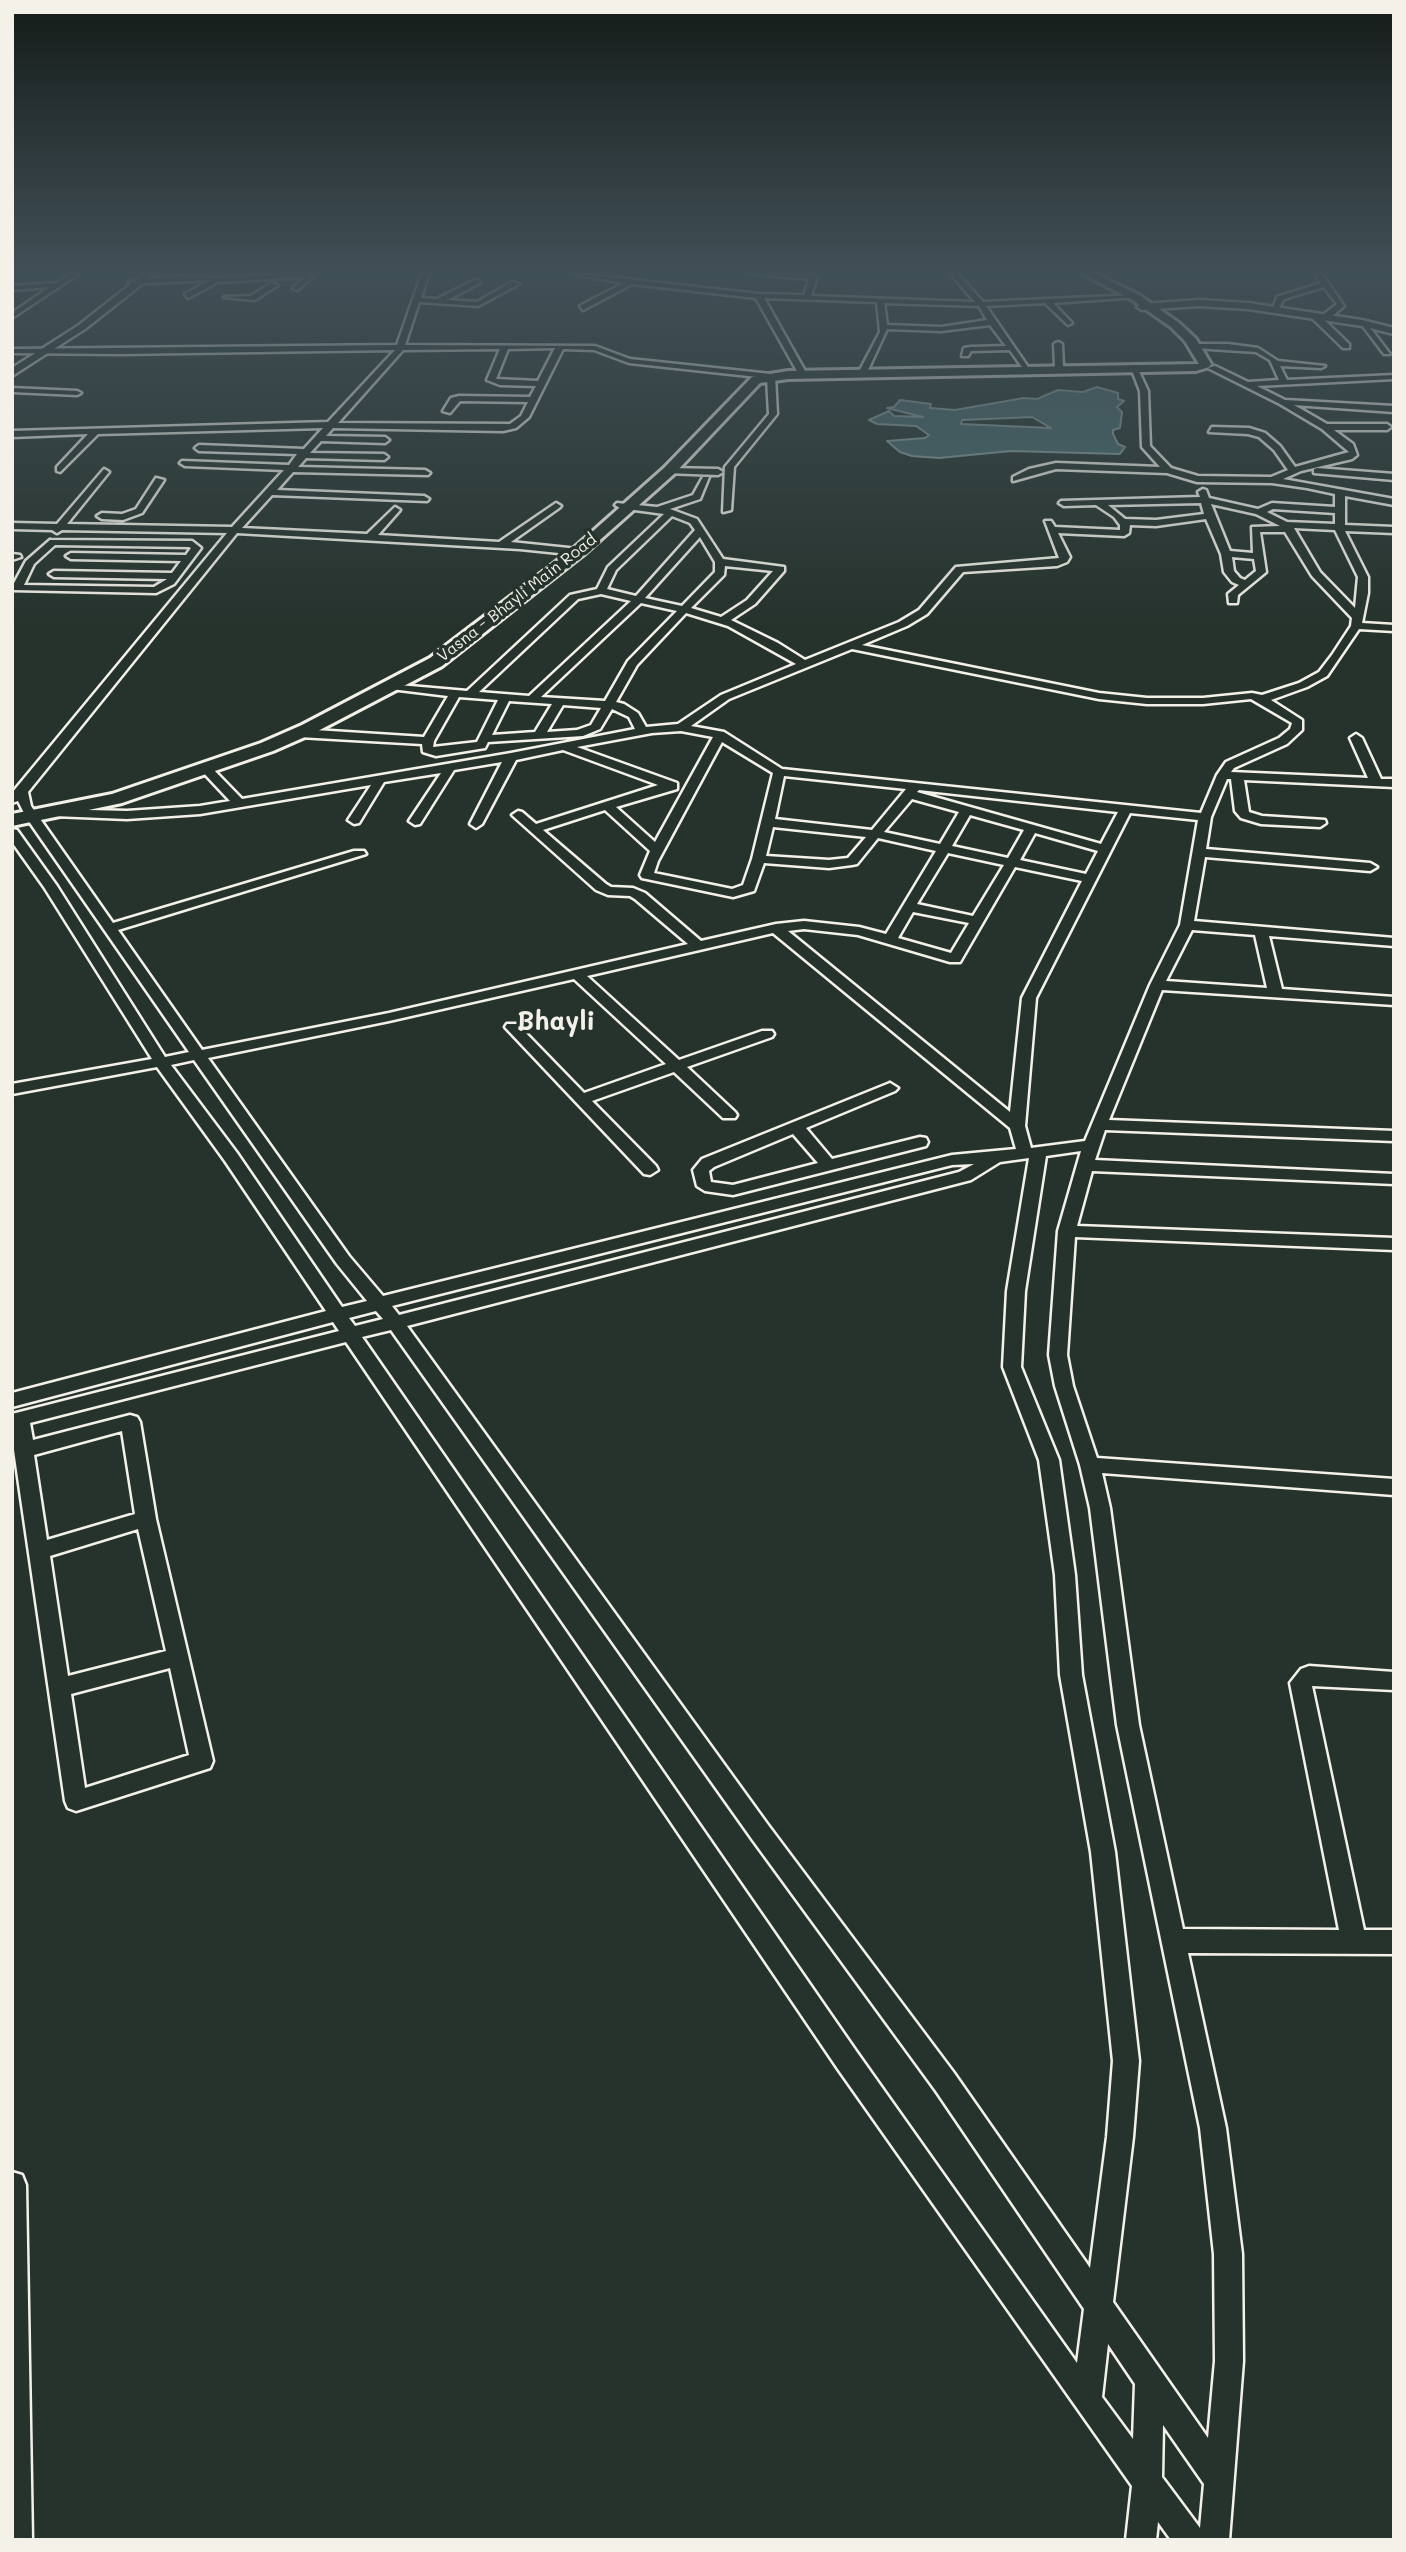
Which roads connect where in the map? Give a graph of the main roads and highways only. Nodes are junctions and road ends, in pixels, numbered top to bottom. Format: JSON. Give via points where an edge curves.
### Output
{"nodes":[{"id":1,"x":732,"y":392,"type":"edge"},
{"id":2,"x":743,"y":392,"type":"edge"},
{"id":3,"x":625,"y":506,"type":"junction"},
{"id":4,"x":570,"y":554,"type":"junction"},
{"id":5,"x":19,"y":807,"type":"edge"}],
"edges":[{"from":1,"to":3,"type":"main road","name":"Vasna - Bhayli Main Road"},
{"from":2,"to":3,"type":"main road","name":"Vasna - Bhayli Main Road","via":[[669,471]]},
{"from":3,"to":4,"type":"main road","name":"Vasna - Bhayli Main Road"},
{"from":4,"to":5,"type":"main road","name":"Vasna - Bhayli Main Road","via":[[424,659],[299,724],[150,779]]},
{"from":4,"to":5,"type":"main road","name":"Vasna - Bhayli Main Road","via":[[436,662],[299,733],[127,795],[54,813]]}]}
